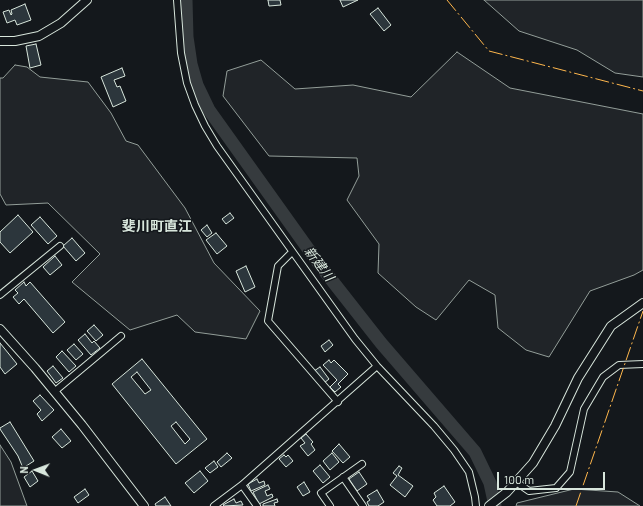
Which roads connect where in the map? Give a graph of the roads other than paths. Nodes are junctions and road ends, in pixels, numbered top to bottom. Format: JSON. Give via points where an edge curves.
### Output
{"nodes":[{"id":1,"x":87,"y":0,"type":"edge"},
{"id":2,"x":177,"y":0,"type":"edge"},
{"id":3,"x":0,"y":41,"type":"edge"},
{"id":4,"x":60,"y":246,"type":"dead end"},
{"id":5,"x":292,"y":252,"type":"junction"},
{"id":6,"x":0,"y":295,"type":"edge"},
{"id":7,"x":643,"y":303,"type":"edge"},
{"id":8,"x":0,"y":329,"type":"edge"},
{"id":9,"x":122,"y":336,"type":"dead end"},
{"id":10,"x":643,"y":364,"type":"edge"},
{"id":11,"x":377,"y":366,"type":"junction"},
{"id":12,"x":54,"y":392,"type":"junction"},
{"id":13,"x":338,"y":402,"type":"junction"},
{"id":14,"x":362,"y":464,"type":"dead end"},
{"id":15,"x":343,"y":477,"type":"junction"},
{"id":16,"x":516,"y":482,"type":"junction"},
{"id":17,"x":242,"y":485,"type":"junction"},
{"id":18,"x":144,"y":506,"type":"edge"},
{"id":19,"x":214,"y":506,"type":"edge"},
{"id":20,"x":257,"y":506,"type":"edge"},
{"id":21,"x":330,"y":506,"type":"edge"},
{"id":22,"x":363,"y":506,"type":"edge"},
{"id":23,"x":476,"y":506,"type":"edge"},
{"id":24,"x":489,"y":506,"type":"edge"}],
"edges":[{"from":1,"to":3,"type":"street","via":[[60,23],[39,36]]},
{"from":2,"to":5,"type":"street","via":[[181,53],[187,83],[195,105],[217,146]]},
{"from":4,"to":6,"type":"street"},
{"from":5,"to":11,"type":"street","via":[[355,340]]},
{"from":5,"to":13,"type":"street","via":[[278,266],[268,321]]},
{"from":7,"to":16,"type":"street","via":[[611,326],[578,378],[555,426],[533,463]]},
{"from":8,"to":12,"type":"street"},
{"from":9,"to":12,"type":"street"},
{"from":10,"to":16,"type":"street","via":[[619,365],[603,377],[584,409],[570,472],[556,488],[529,491]]},
{"from":11,"to":13,"type":"street"},
{"from":11,"to":23,"type":"street","via":[[454,450],[469,472]]},
{"from":12,"to":18,"type":"street"},
{"from":13,"to":17,"type":"street"},
{"from":14,"to":15,"type":"street"},
{"from":15,"to":21,"type":"street","via":[[321,493]]},
{"from":15,"to":22,"type":"street"},
{"from":16,"to":24,"type":"street"},
{"from":17,"to":19,"type":"street"},
{"from":17,"to":20,"type":"street"}]}
